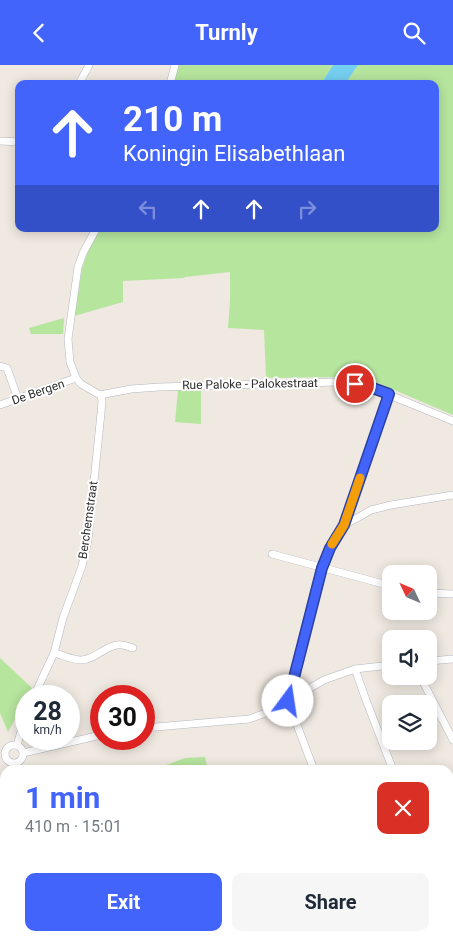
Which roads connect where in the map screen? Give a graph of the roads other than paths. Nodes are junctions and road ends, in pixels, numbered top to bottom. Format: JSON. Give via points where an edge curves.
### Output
{"nodes":[{"id":1,"x":89,"y":65,"type":"edge"},
{"id":2,"x":175,"y":65,"type":"edge"},
{"id":3,"x":81,"y":80,"type":"edge"},
{"id":4,"x":171,"y":80,"type":"edge"},
{"id":5,"x":0,"y":141,"type":"edge"},
{"id":6,"x":15,"y":142,"type":"edge"},
{"id":7,"x":94,"y":232,"type":"edge"},
{"id":8,"x":0,"y":366,"type":"edge"},
{"id":9,"x":76,"y":378,"type":"junction"},
{"id":10,"x":389,"y":394,"type":"junction"},
{"id":11,"x":100,"y":395,"type":"junction"},
{"id":12,"x":18,"y":399,"type":"junction"},
{"id":13,"x":0,"y":405,"type":"edge"},
{"id":14,"x":453,"y":421,"type":"edge"},
{"id":15,"x":453,"y":495,"type":"edge"},
{"id":16,"x":344,"y":525,"type":"junction"},
{"id":17,"x":272,"y":555,"type":"dead end"},
{"id":18,"x":322,"y":568,"type":"junction"},
{"id":19,"x":382,"y":584,"type":"edge"},
{"id":20,"x":438,"y":593,"type":"edge"},
{"id":21,"x":453,"y":594,"type":"edge"},
{"id":22,"x":133,"y":648,"type":"dead end"},
{"id":23,"x":54,"y":653,"type":"junction"},
{"id":24,"x":453,"y":659,"type":"edge"},
{"id":25,"x":437,"y":660,"type":"edge"},
{"id":26,"x":382,"y":666,"type":"edge"},
{"id":27,"x":355,"y":669,"type":"junction"},
{"id":28,"x":39,"y":685,"type":"edge"},
{"id":29,"x":425,"y":685,"type":"edge"},
{"id":30,"x":288,"y":701,"type":"junction"},
{"id":31,"x":155,"y":727,"type":"edge"},
{"id":32,"x":90,"y":737,"type":"edge"},
{"id":33,"x":453,"y":741,"type":"edge"},
{"id":34,"x":15,"y":745,"type":"edge"},
{"id":35,"x":22,"y":750,"type":"edge"},
{"id":36,"x":23,"y":753,"type":"junction"},
{"id":37,"x":3,"y":758,"type":"edge"},
{"id":38,"x":14,"y":765,"type":"edge"},
{"id":39,"x":312,"y":765,"type":"edge"},
{"id":40,"x":391,"y":765,"type":"edge"}],
"edges":[{"from":1,"to":3,"type":"street"},
{"from":2,"to":4,"type":"street"},
{"from":5,"to":6,"type":"street"},
{"from":7,"to":9,"type":"street","via":[[78,267],[72,306],[68,350]]},
{"from":8,"to":12,"type":"street","via":[[7,368]]},
{"from":9,"to":11,"type":"street"},
{"from":9,"to":12,"type":"street","name":"De Bergen"},
{"from":10,"to":11,"type":"street","name":"Rue Paloke - Palokestraat","via":[[338,382],[168,386]]},
{"from":10,"to":14,"type":"street","name":"Rue Paloke - Palokestraat"},
{"from":10,"to":16,"type":"street"},
{"from":11,"to":23,"type":"street","name":"Berchemstraat","via":[[88,540]]},
{"from":12,"to":13,"type":"street","name":"De Bergen"},
{"from":15,"to":16,"type":"street","via":[[371,510]]},
{"from":16,"to":18,"type":"street"},
{"from":17,"to":18,"type":"street"},
{"from":18,"to":19,"type":"street"},
{"from":18,"to":30,"type":"street"},
{"from":20,"to":21,"type":"street"},
{"from":22,"to":23,"type":"street","via":[[121,644],[82,660]]},
{"from":23,"to":28,"type":"street","name":"Berchemstraat"},
{"from":24,"to":25,"type":"street"},
{"from":26,"to":27,"type":"street"},
{"from":27,"to":30,"type":"street","via":[[324,680]]},
{"from":27,"to":40,"type":"street"},
{"from":29,"to":33,"type":"street"},
{"from":30,"to":31,"type":"street","via":[[249,719]]},
{"from":30,"to":39,"type":"street"},
{"from":32,"to":36,"type":"street"},
{"from":34,"to":37,"type":"street","via":[[6,749]]},
{"from":35,"to":36,"type":"street"},
{"from":36,"to":38,"type":"street"}]}
